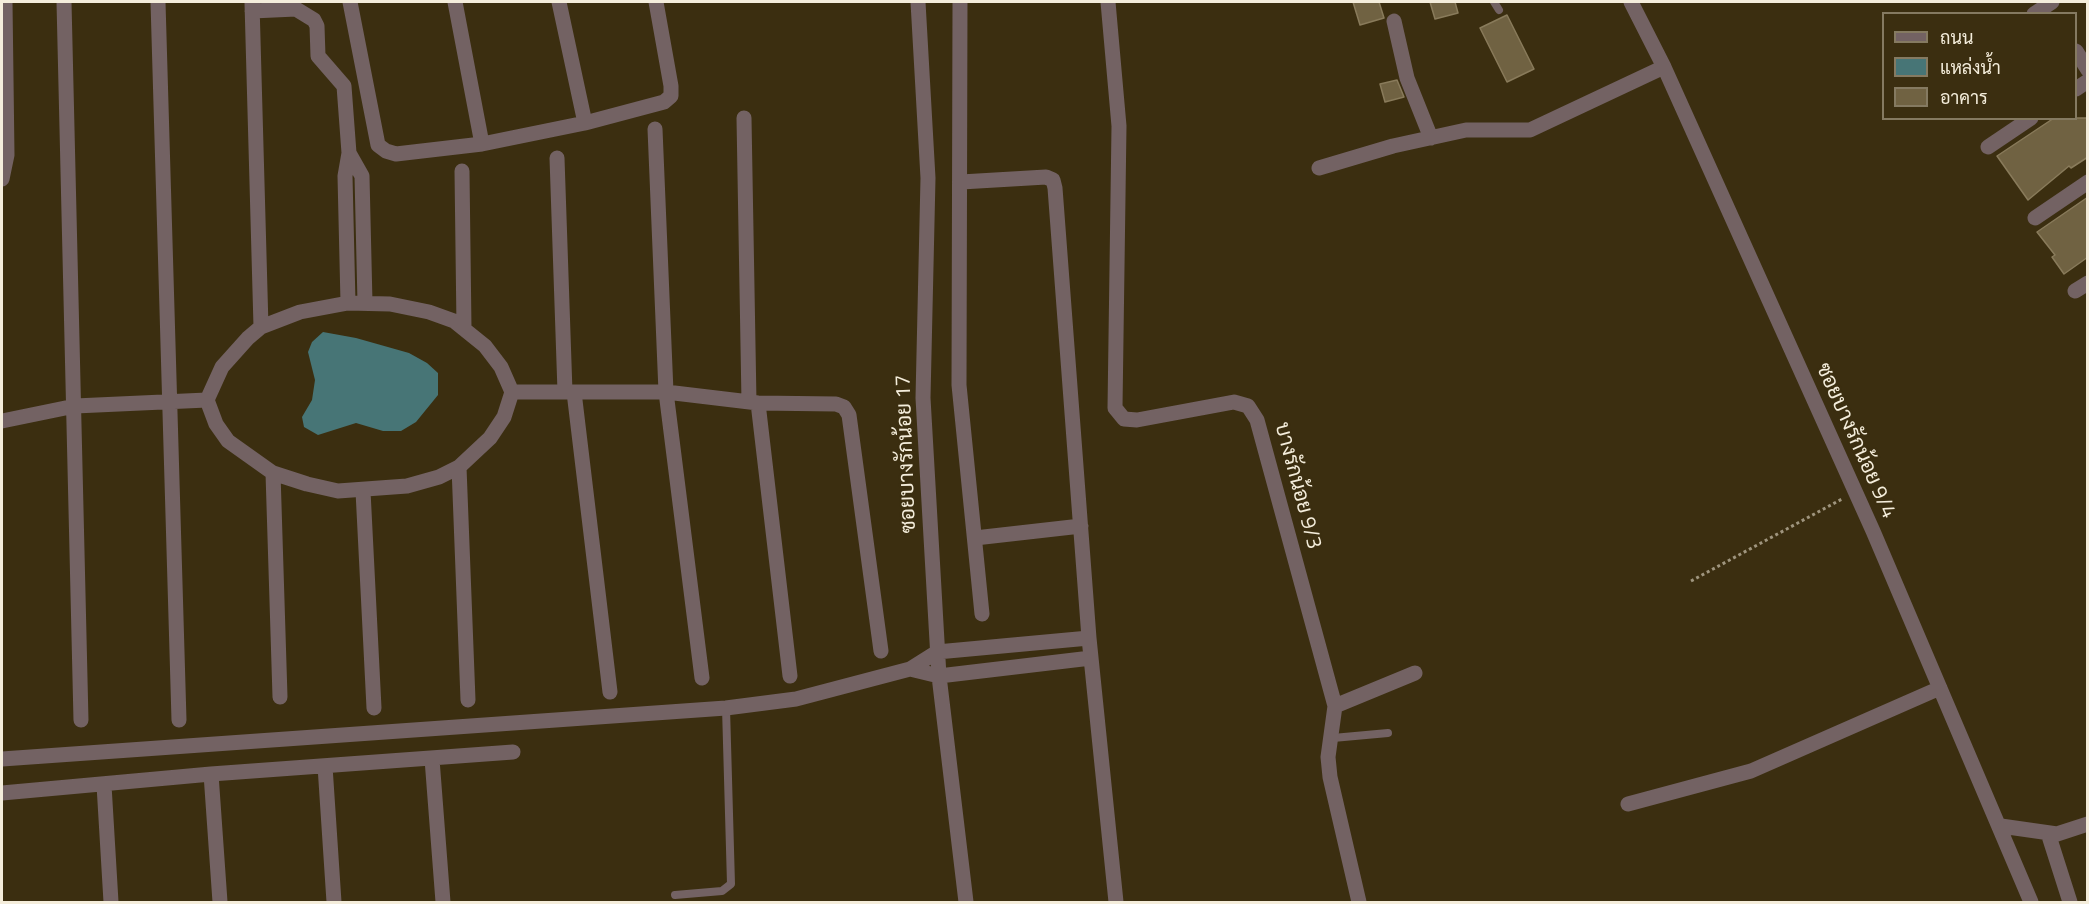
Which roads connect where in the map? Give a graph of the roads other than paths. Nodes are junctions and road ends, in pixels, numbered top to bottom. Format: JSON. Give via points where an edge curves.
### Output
{"nodes":[{"id":1,"x":5,"y":2,"type":"edge"},
{"id":2,"x":64,"y":2,"type":"edge"},
{"id":3,"x":158,"y":2,"type":"edge"},
{"id":4,"x":350,"y":2,"type":"edge"},
{"id":5,"x":455,"y":2,"type":"edge"},
{"id":6,"x":560,"y":2,"type":"edge"},
{"id":7,"x":656,"y":2,"type":"edge"},
{"id":8,"x":918,"y":2,"type":"edge"},
{"id":9,"x":960,"y":2,"type":"edge"},
{"id":10,"x":1108,"y":2,"type":"edge"},
{"id":11,"x":1494,"y":2,"type":"edge"},
{"id":12,"x":1631,"y":2,"type":"edge"},
{"id":13,"x":252,"y":6,"type":"edge"},
{"id":14,"x":1499,"y":10,"type":"dead end"},
{"id":15,"x":1394,"y":21,"type":"dead end"},
{"id":16,"x":2077,"y":53,"type":"edge"},
{"id":17,"x":1664,"y":67,"type":"junction"},
{"id":18,"x":2088,"y":70,"type":"edge"},
{"id":19,"x":744,"y":118,"type":"dead end"},
{"id":20,"x":2028,"y":120,"type":"edge"},
{"id":21,"x":585,"y":123,"type":"junction"},
{"id":22,"x":655,"y":129,"type":"dead end"},
{"id":23,"x":1431,"y":138,"type":"junction"},
{"id":24,"x":482,"y":144,"type":"junction"},
{"id":25,"x":1988,"y":147,"type":"dead end"},
{"id":26,"x":349,"y":153,"type":"junction"},
{"id":27,"x":557,"y":158,"type":"dead end"},
{"id":28,"x":1319,"y":168,"type":"dead end"},
{"id":29,"x":462,"y":171,"type":"dead end"},
{"id":30,"x":2,"y":179,"type":"edge"},
{"id":31,"x":961,"y":182,"type":"junction"},
{"id":32,"x":2088,"y":182,"type":"edge"},
{"id":33,"x":2035,"y":218,"type":"dead end"},
{"id":34,"x":348,"y":303,"type":"junction"},
{"id":35,"x":365,"y":303,"type":"junction"},
{"id":36,"x":261,"y":327,"type":"junction"},
{"id":37,"x":464,"y":328,"type":"junction"},
{"id":38,"x":512,"y":392,"type":"junction"},
{"id":39,"x":569,"y":392,"type":"junction"},
{"id":40,"x":666,"y":392,"type":"junction"},
{"id":41,"x":207,"y":400,"type":"junction"},
{"id":42,"x":170,"y":401,"type":"junction"},
{"id":43,"x":754,"y":403,"type":"junction"},
{"id":44,"x":75,"y":406,"type":"junction"},
{"id":45,"x":2,"y":421,"type":"edge"},
{"id":46,"x":459,"y":467,"type":"junction"},
{"id":47,"x":273,"y":473,"type":"junction"},
{"id":48,"x":363,"y":491,"type":"junction"},
{"id":49,"x":1081,"y":526,"type":"junction"},
{"id":50,"x":975,"y":538,"type":"junction"},
{"id":51,"x":982,"y":614,"type":"dead end"},
{"id":52,"x":1089,"y":638,"type":"junction"},
{"id":53,"x":881,"y":651,"type":"dead end"},
{"id":54,"x":937,"y":652,"type":"junction"},
{"id":55,"x":1090,"y":658,"type":"junction"},
{"id":56,"x":910,"y":669,"type":"junction"},
{"id":57,"x":1415,"y":673,"type":"dead end"},
{"id":58,"x":790,"y":676,"type":"dead end"},
{"id":59,"x":939,"y":676,"type":"junction"},
{"id":60,"x":702,"y":678,"type":"dead end"},
{"id":61,"x":1940,"y":688,"type":"junction"},
{"id":62,"x":610,"y":692,"type":"dead end"},
{"id":63,"x":280,"y":697,"type":"dead end"},
{"id":64,"x":468,"y":700,"type":"dead end"},
{"id":65,"x":1335,"y":706,"type":"junction"},
{"id":66,"x":374,"y":708,"type":"dead end"},
{"id":67,"x":726,"y":708,"type":"junction"},
{"id":68,"x":81,"y":720,"type":"dead end"},
{"id":69,"x":179,"y":720,"type":"dead end"},
{"id":70,"x":1388,"y":733,"type":"dead end"},
{"id":71,"x":1333,"y":738,"type":"junction"},
{"id":72,"x":513,"y":752,"type":"dead end"},
{"id":73,"x":2,"y":759,"type":"edge"},
{"id":74,"x":432,"y":759,"type":"junction"},
{"id":75,"x":325,"y":766,"type":"junction"},
{"id":76,"x":211,"y":774,"type":"junction"},
{"id":77,"x":104,"y":785,"type":"junction"},
{"id":78,"x":2,"y":793,"type":"edge"},
{"id":79,"x":1628,"y":804,"type":"dead end"},
{"id":80,"x":2088,"y":824,"type":"edge"},
{"id":81,"x":2001,"y":826,"type":"junction"},
{"id":82,"x":2048,"y":833,"type":"junction"},
{"id":83,"x":675,"y":895,"type":"dead end"},
{"id":84,"x":111,"y":903,"type":"edge"},
{"id":85,"x":220,"y":903,"type":"edge"},
{"id":86,"x":334,"y":903,"type":"edge"},
{"id":87,"x":442,"y":903,"type":"edge"},
{"id":88,"x":966,"y":903,"type":"edge"},
{"id":89,"x":1116,"y":903,"type":"edge"},
{"id":90,"x":1359,"y":903,"type":"edge"},
{"id":91,"x":2031,"y":903,"type":"edge"},
{"id":92,"x":2070,"y":903,"type":"edge"}],
"edges":[{"from":1,"to":30,"type":"street","via":[[7,155]]},
{"from":2,"to":44,"type":"street"},
{"from":3,"to":42,"type":"street"},
{"from":4,"to":24,"type":"street","via":[[378,145],[396,154]]},
{"from":5,"to":24,"type":"street"},
{"from":6,"to":21,"type":"street"},
{"from":7,"to":21,"type":"street","via":[[671,96],[664,102]]},
{"from":8,"to":54,"type":"street","name":"ซอยบางรักน้อย 17","via":[[928,178],[923,398]]},
{"from":9,"to":31,"type":"street"},
{"from":10,"to":65,"type":"street","name":"บางรักน้อย 9/3","via":[[1119,126],[1115,408],[1124,419],[1137,420],[1234,402],[1248,406],[1257,420]]},
{"from":11,"to":14,"type":"lane"},
{"from":12,"to":17,"type":"street","name":"ซอยบางรักน้อย 9/4"},
{"from":13,"to":26,"type":"street","via":[[296,9],[314,20],[318,56],[344,86]]},
{"from":13,"to":36,"type":"street"},
{"from":15,"to":23,"type":"street","via":[[1407,78]]},
{"from":16,"to":18,"type":"street"},
{"from":17,"to":23,"type":"street","via":[[1530,130],[1466,130]]},
{"from":17,"to":61,"type":"street","name":"ซอยบางรักน้อย 9/4"},
{"from":19,"to":43,"type":"street"},
{"from":20,"to":25,"type":"street"},
{"from":21,"to":24,"type":"street"},
{"from":22,"to":40,"type":"street"},
{"from":23,"to":28,"type":"street"},
{"from":26,"to":34,"type":"street","via":[[345,176]]},
{"from":26,"to":35,"type":"street","via":[[362,176]]},
{"from":27,"to":39,"type":"street"},
{"from":29,"to":37,"type":"street"},
{"from":31,"to":49,"type":"street","via":[[1046,177],[1053,180]]},
{"from":31,"to":50,"type":"street","via":[[959,385]]},
{"from":32,"to":33,"type":"street"},
{"from":34,"to":35,"type":"street"},
{"from":34,"to":36,"type":"street","via":[[300,312]]},
{"from":35,"to":37,"type":"street","via":[[429,312]]},
{"from":36,"to":41,"type":"street","via":[[233,352]]},
{"from":37,"to":38,"type":"street","via":[[501,366]]},
{"from":38,"to":39,"type":"street"},
{"from":38,"to":46,"type":"street","via":[[504,417],[490,438]]},
{"from":39,"to":40,"type":"street"},
{"from":39,"to":62,"type":"street"},
{"from":40,"to":43,"type":"street"},
{"from":40,"to":60,"type":"street"},
{"from":41,"to":42,"type":"street"},
{"from":41,"to":47,"type":"street","via":[[228,441]]},
{"from":42,"to":44,"type":"street"},
{"from":42,"to":69,"type":"street"},
{"from":43,"to":53,"type":"street","via":[[836,404],[847,411]]},
{"from":43,"to":58,"type":"street"},
{"from":44,"to":45,"type":"street"},
{"from":44,"to":68,"type":"street"},
{"from":46,"to":48,"type":"street","via":[[407,486]]},
{"from":46,"to":64,"type":"street"},
{"from":47,"to":48,"type":"street","via":[[318,486]]},
{"from":47,"to":63,"type":"street"},
{"from":48,"to":66,"type":"street"},
{"from":49,"to":50,"type":"street"},
{"from":49,"to":52,"type":"street"},
{"from":50,"to":51,"type":"street"},
{"from":52,"to":54,"type":"street"},
{"from":52,"to":55,"type":"street"},
{"from":54,"to":56,"type":"street"},
{"from":54,"to":59,"type":"street","name":"ซอยบางรักน้อย 17"},
{"from":55,"to":59,"type":"street"},
{"from":55,"to":89,"type":"street"},
{"from":56,"to":59,"type":"street"},
{"from":56,"to":67,"type":"street","via":[[796,699]]},
{"from":57,"to":65,"type":"street"},
{"from":59,"to":88,"type":"street","name":"ซอยบางรักน้อย 17"},
{"from":61,"to":79,"type":"street","via":[[1751,771]]},
{"from":61,"to":81,"type":"street","name":"ซอยบางรักน้อย 9/4"},
{"from":65,"to":71,"type":"street","name":"บางรักน้อย 9/3"},
{"from":67,"to":73,"type":"street"},
{"from":67,"to":83,"type":"lane","via":[[731,884],[722,891]]},
{"from":70,"to":71,"type":"lane"},
{"from":71,"to":90,"type":"street","name":"บางรักน้อย 9/3","via":[[1328,757],[1330,777]]},
{"from":72,"to":74,"type":"street"},
{"from":74,"to":75,"type":"street"},
{"from":74,"to":87,"type":"street"},
{"from":75,"to":76,"type":"street"},
{"from":75,"to":86,"type":"street"},
{"from":76,"to":77,"type":"street"},
{"from":76,"to":85,"type":"street"},
{"from":77,"to":78,"type":"street"},
{"from":77,"to":84,"type":"street"},
{"from":80,"to":82,"type":"street"},
{"from":81,"to":82,"type":"street"},
{"from":81,"to":91,"type":"street","name":"ซอยบางรักน้อย 9/4"},
{"from":82,"to":92,"type":"street"}]}
